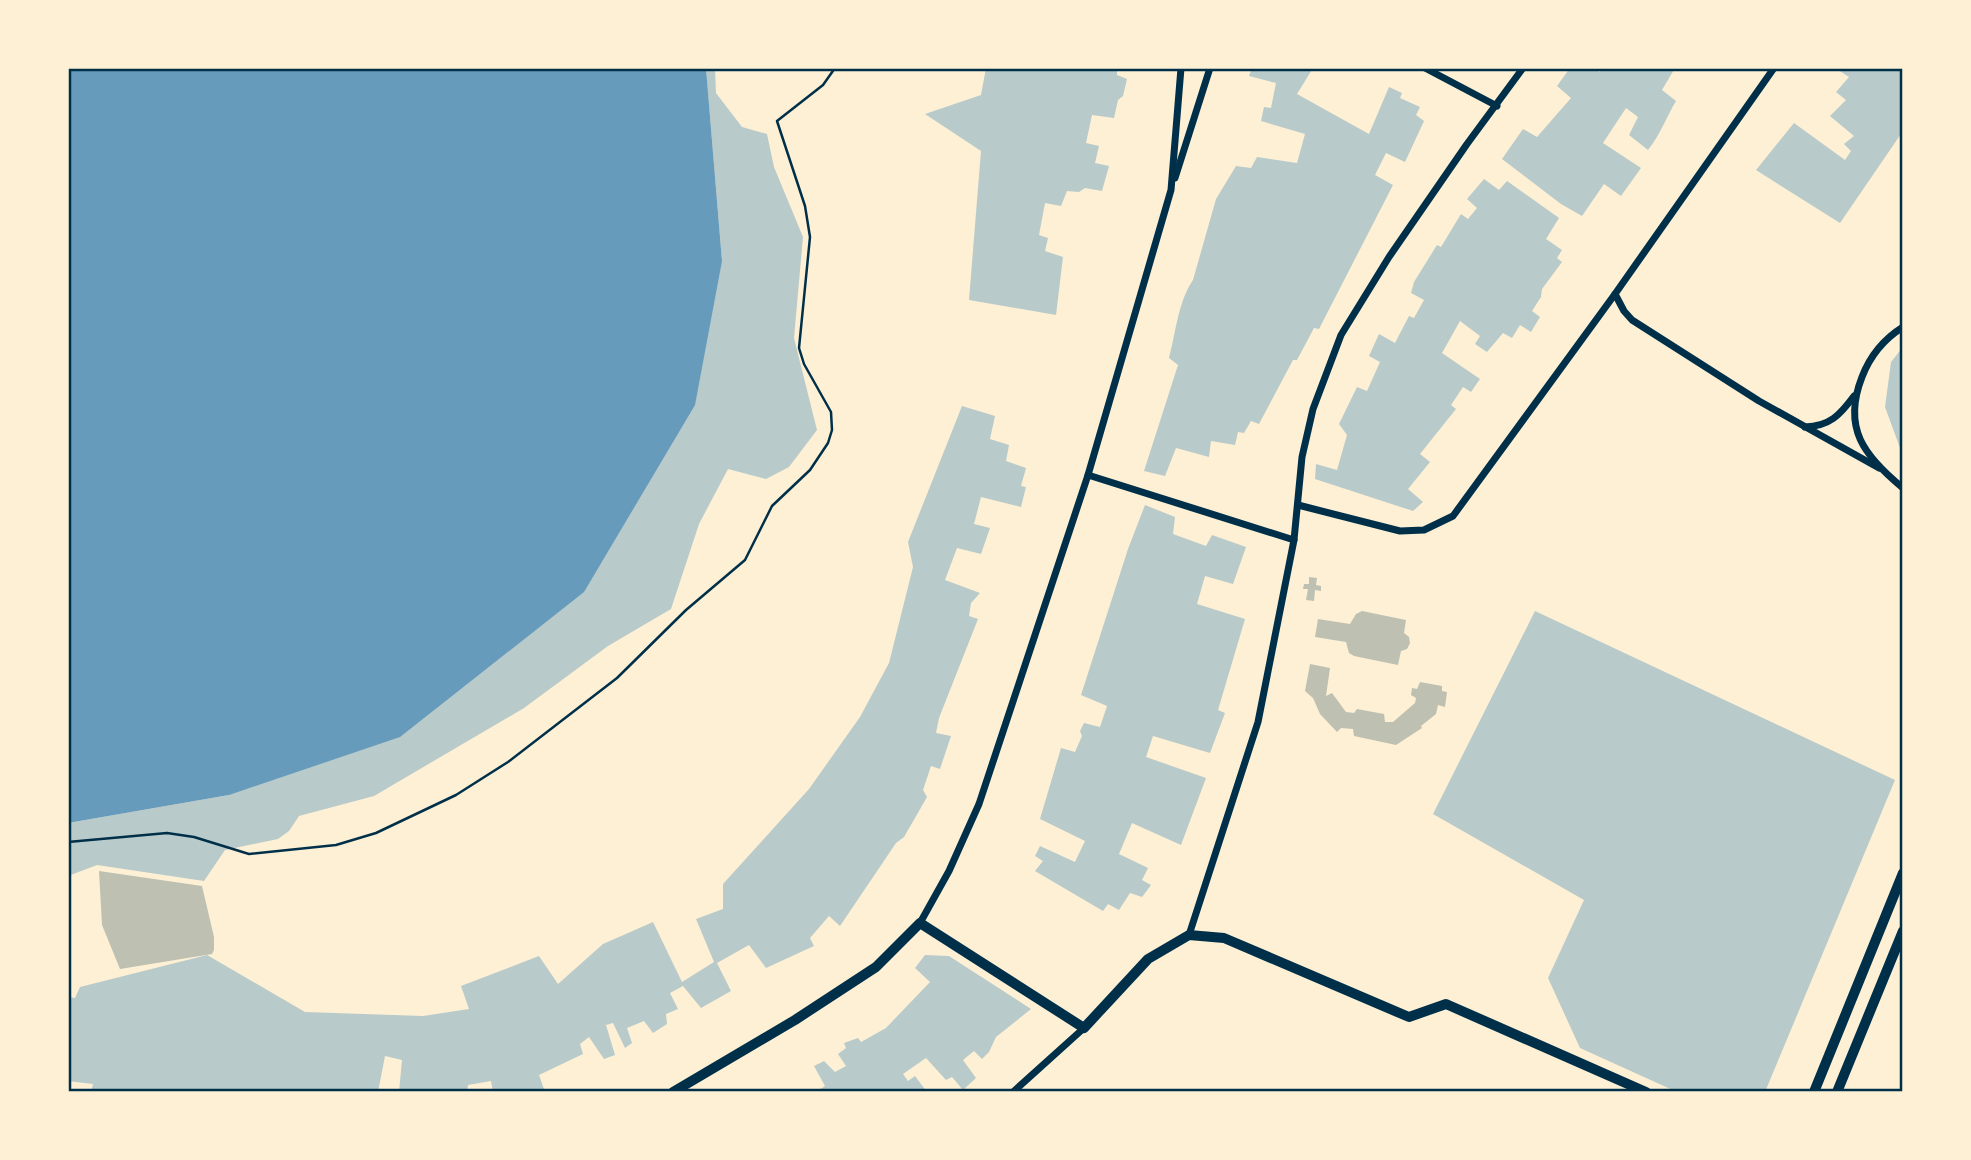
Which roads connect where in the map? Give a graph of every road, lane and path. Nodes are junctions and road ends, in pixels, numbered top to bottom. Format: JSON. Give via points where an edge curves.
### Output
{"nodes":[{"id":1,"x":835,"y":68,"type":"edge"},
{"id":2,"x":1181,"y":68,"type":"edge"},
{"id":3,"x":1210,"y":68,"type":"edge"},
{"id":4,"x":1425,"y":68,"type":"edge"},
{"id":5,"x":1523,"y":68,"type":"edge"},
{"id":6,"x":1774,"y":68,"type":"edge"},
{"id":7,"x":1497,"y":106,"type":"junction"},
{"id":8,"x":1171,"y":190,"type":"junction"},
{"id":9,"x":1615,"y":294,"type":"junction"},
{"id":10,"x":1903,"y":327,"type":"edge"},
{"id":11,"x":1856,"y":392,"type":"junction"},
{"id":12,"x":1805,"y":427,"type":"junction"},
{"id":13,"x":1879,"y":468,"type":"junction"},
{"id":14,"x":1088,"y":475,"type":"junction"},
{"id":15,"x":1903,"y":488,"type":"edge"},
{"id":16,"x":1298,"y":505,"type":"junction"},
{"id":17,"x":1294,"y":540,"type":"junction"},
{"id":18,"x":68,"y":842,"type":"edge"},
{"id":19,"x":1903,"y":873,"type":"edge"},
{"id":20,"x":920,"y":923,"type":"junction"},
{"id":21,"x":1903,"y":932,"type":"edge"},
{"id":22,"x":1189,"y":934,"type":"junction"},
{"id":23,"x":1084,"y":1028,"type":"junction"},
{"id":24,"x":673,"y":1092,"type":"edge"},
{"id":25,"x":1013,"y":1092,"type":"edge"},
{"id":26,"x":1646,"y":1092,"type":"edge"},
{"id":27,"x":1814,"y":1092,"type":"edge"},
{"id":28,"x":1837,"y":1092,"type":"edge"}],
"edges":[{"from":1,"to":18,"type":"path","via":[[823,85],[777,121],[805,206],[810,237],[799,348],[831,412],[832,430],[810,470],[772,506],[746,560],[686,610],[617,678],[508,761],[456,795],[376,833],[336,845],[249,854],[167,833]]},
{"from":2,"to":8,"type":"street"},
{"from":3,"to":8,"type":"street"},
{"from":4,"to":7,"type":"street"},
{"from":5,"to":7,"type":"street"},
{"from":6,"to":9,"type":"street"},
{"from":7,"to":16,"type":"street","via":[[1389,257],[1341,335],[1313,409]]},
{"from":8,"to":14,"type":"street"},
{"from":9,"to":12,"type":"street","via":[[1632,320]]},
{"from":9,"to":16,"type":"street","via":[[1453,516],[1424,530],[1401,531]]},
{"from":10,"to":11,"type":"street","via":[[1877,350]]},
{"from":11,"to":12,"type":"street","via":[[1830,422]]},
{"from":11,"to":13,"type":"street","via":[[1855,426]]},
{"from":12,"to":13,"type":"street"},
{"from":13,"to":15,"type":"street"},
{"from":14,"to":17,"type":"street"},
{"from":14,"to":20,"type":"street","via":[[979,804]]},
{"from":16,"to":17,"type":"street"},
{"from":17,"to":22,"type":"street","via":[[1258,722]]},
{"from":19,"to":27,"type":"main road"},
{"from":20,"to":23,"type":"street"},
{"from":20,"to":24,"type":"street","via":[[876,967]]},
{"from":21,"to":28,"type":"main road"},
{"from":22,"to":23,"type":"street","via":[[1142,964]]},
{"from":22,"to":26,"type":"street","via":[[1224,938],[1409,1017],[1446,1004]]},
{"from":23,"to":25,"type":"street"}]}
